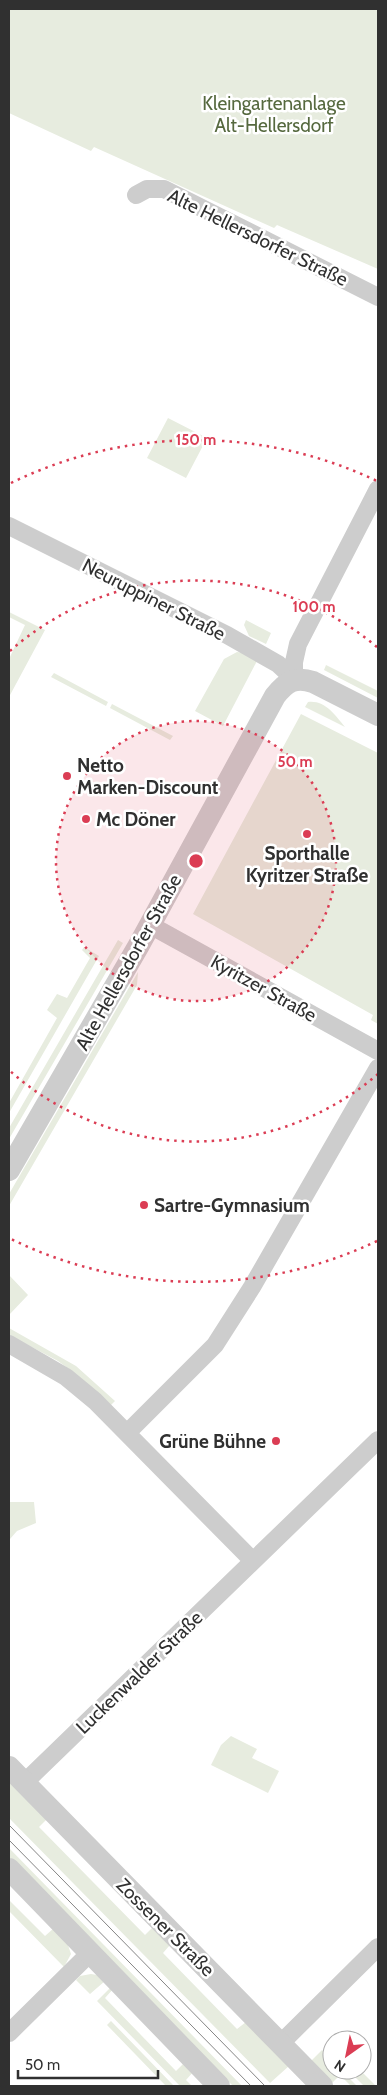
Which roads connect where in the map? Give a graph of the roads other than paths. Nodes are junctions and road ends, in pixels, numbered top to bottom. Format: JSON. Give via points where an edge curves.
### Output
{"nodes":[{"id":1,"x":136,"y":195,"type":"dead end"},
{"id":2,"x":378,"y":297,"type":"edge"},
{"id":3,"x":378,"y":488,"type":"edge"},
{"id":4,"x":9,"y":526,"type":"edge"},
{"id":5,"x":294,"y":679,"type":"junction"},
{"id":6,"x":378,"y":715,"type":"edge"},
{"id":7,"x":150,"y":925,"type":"junction"},
{"id":8,"x":378,"y":1051,"type":"edge"},
{"id":9,"x":378,"y":1068,"type":"edge"},
{"id":10,"x":9,"y":1170,"type":"edge"},
{"id":11,"x":9,"y":1344,"type":"edge"},
{"id":12,"x":128,"y":1432,"type":"junction"},
{"id":13,"x":378,"y":1440,"type":"edge"},
{"id":14,"x":253,"y":1561,"type":"junction"},
{"id":15,"x":16,"y":1775,"type":"edge"},
{"id":16,"x":9,"y":1869,"type":"edge"},
{"id":17,"x":378,"y":1947,"type":"edge"},
{"id":18,"x":90,"y":1953,"type":"junction"},
{"id":19,"x":9,"y":2033,"type":"edge"},
{"id":20,"x":281,"y":2043,"type":"junction"},
{"id":21,"x":219,"y":2086,"type":"edge"},
{"id":22,"x":322,"y":2086,"type":"edge"}],
"edges":[{"from":1,"to":2,"type":"street","name":"Alte Hellersdorfer Straße","via":[[147,189],[164,189]]},
{"from":3,"to":5,"type":"street","via":[[298,644]]},
{"from":4,"to":5,"type":"street","name":"Neuruppiner Straße","via":[[227,635],[278,664]]},
{"from":5,"to":6,"type":"street","via":[[313,682]]},
{"from":5,"to":7,"type":"street","name":"Alte Hellersdorfer Straße","via":[[283,685],[274,696]]},
{"from":7,"to":8,"type":"street","name":"Kyritzer Straße"},
{"from":7,"to":10,"type":"street","name":"Alte Hellersdorfer Straße"},
{"from":9,"to":12,"type":"street","via":[[215,1345]]},
{"from":11,"to":12,"type":"street","via":[[66,1377]]},
{"from":12,"to":14,"type":"street"},
{"from":13,"to":14,"type":"street","name":"Luckenwalder Straße"},
{"from":14,"to":15,"type":"street","name":"Luckenwalder Straße"},
{"from":15,"to":20,"type":"street","name":"Zossener Straße"},
{"from":16,"to":18,"type":"street"},
{"from":17,"to":20,"type":"street"},
{"from":18,"to":19,"type":"street"},
{"from":18,"to":21,"type":"street"},
{"from":20,"to":22,"type":"street","name":"Zossener Straße"}]}
